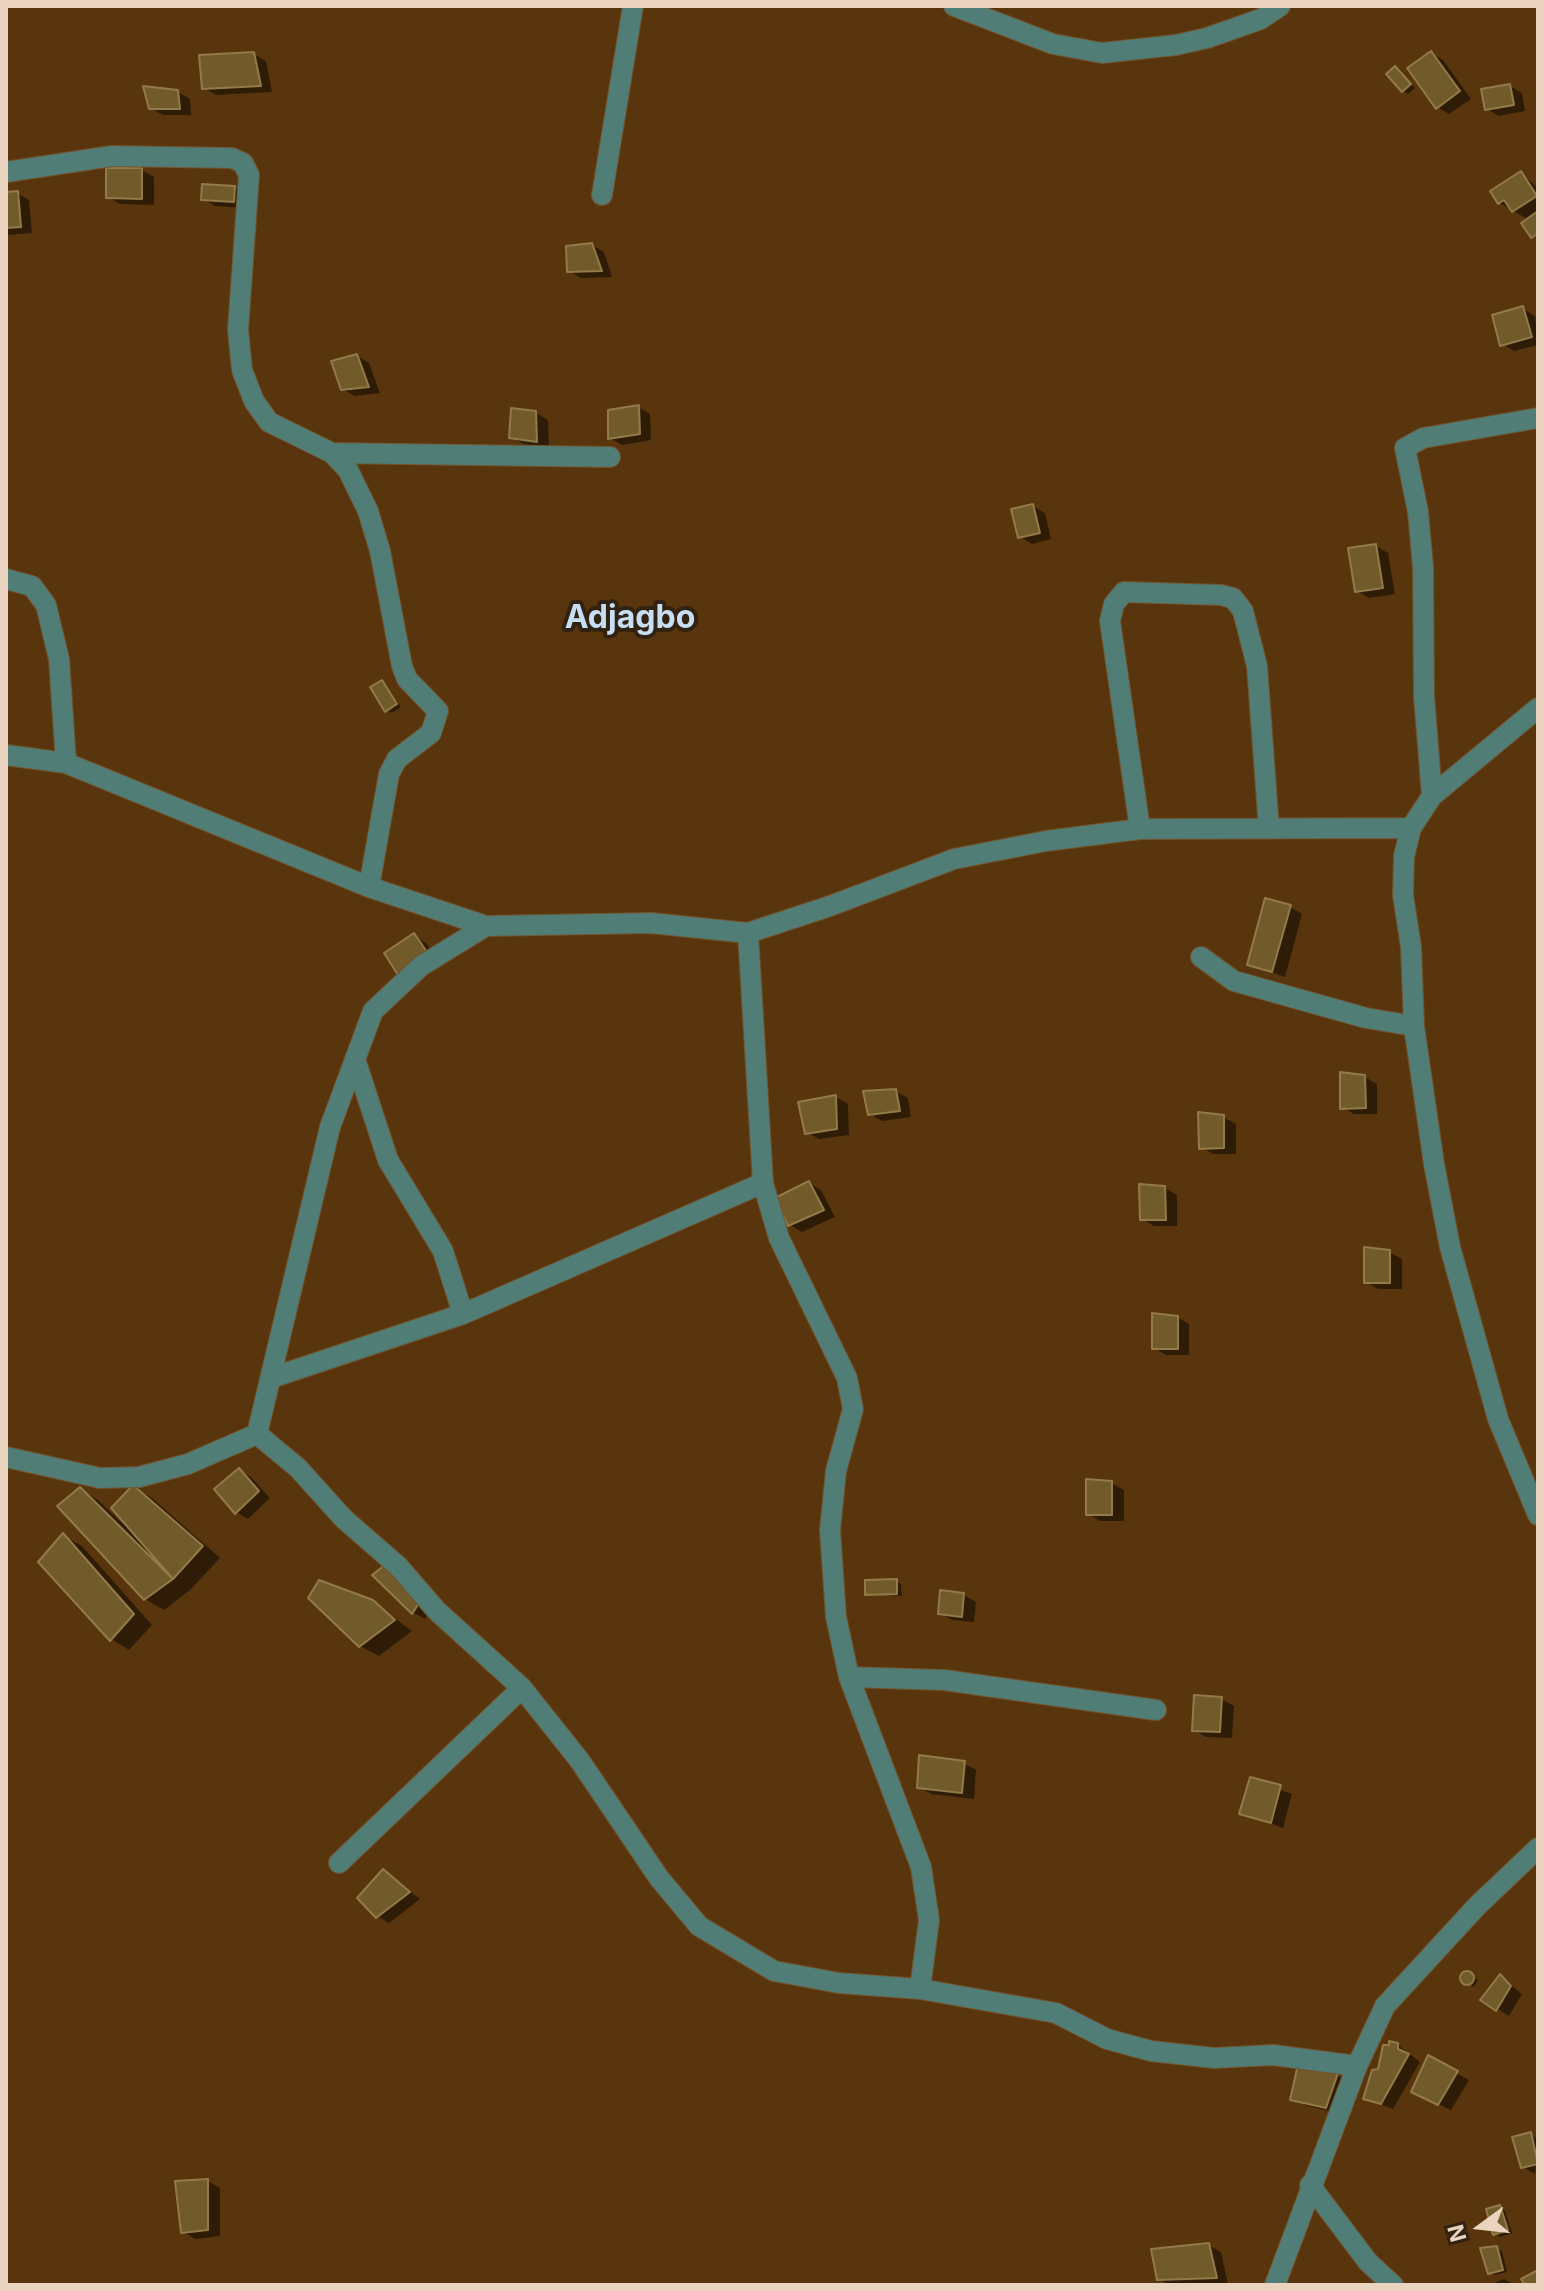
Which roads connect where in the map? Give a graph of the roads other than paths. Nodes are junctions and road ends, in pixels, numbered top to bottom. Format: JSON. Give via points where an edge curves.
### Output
{"nodes":[{"id":1,"x":633,"y":6,"type":"edge"},
{"id":2,"x":954,"y":6,"type":"edge"},
{"id":3,"x":1280,"y":6,"type":"edge"},
{"id":4,"x":6,"y":172,"type":"edge"},
{"id":5,"x":602,"y":195,"type":"dead end"},
{"id":6,"x":1538,"y":418,"type":"edge"},
{"id":7,"x":332,"y":453,"type":"junction"},
{"id":8,"x":610,"y":457,"type":"dead end"},
{"id":9,"x":6,"y":579,"type":"edge"},
{"id":10,"x":1538,"y":708,"type":"edge"},
{"id":11,"x":6,"y":755,"type":"edge"},
{"id":12,"x":66,"y":763,"type":"junction"},
{"id":13,"x":1432,"y":796,"type":"junction"},
{"id":14,"x":1411,"y":828,"type":"junction"},
{"id":15,"x":1140,"y":829,"type":"junction"},
{"id":16,"x":1269,"y":829,"type":"junction"},
{"id":17,"x":369,"y":887,"type":"junction"},
{"id":18,"x":486,"y":926,"type":"junction"},
{"id":19,"x":748,"y":933,"type":"junction"},
{"id":20,"x":1201,"y":957,"type":"dead end"},
{"id":21,"x":1414,"y":1026,"type":"junction"},
{"id":22,"x":355,"y":1059,"type":"junction"},
{"id":23,"x":763,"y":1183,"type":"junction"},
{"id":24,"x":463,"y":1314,"type":"junction"},
{"id":25,"x":271,"y":1378,"type":"junction"},
{"id":26,"x":257,"y":1434,"type":"junction"},
{"id":27,"x":6,"y":1457,"type":"edge"},
{"id":28,"x":1533,"y":1486,"type":"edge"},
{"id":29,"x":1538,"y":1515,"type":"edge"},
{"id":30,"x":849,"y":1677,"type":"junction"},
{"id":31,"x":522,"y":1688,"type":"junction"},
{"id":32,"x":1156,"y":1710,"type":"dead end"},
{"id":33,"x":1538,"y":1848,"type":"edge"},
{"id":34,"x":339,"y":1863,"type":"dead end"},
{"id":35,"x":920,"y":1989,"type":"junction"},
{"id":36,"x":1357,"y":2066,"type":"junction"},
{"id":37,"x":1310,"y":2185,"type":"junction"},
{"id":38,"x":1275,"y":2285,"type":"edge"},
{"id":39,"x":1393,"y":2285,"type":"edge"}],
"edges":[{"from":1,"to":5,"type":"street"},
{"from":2,"to":3,"type":"street","via":[[1053,44],[1102,53],[1207,38],[1261,19]]},
{"from":4,"to":7,"type":"street","via":[[112,156],[232,158],[243,163],[249,175],[238,330],[242,370],[269,422]]},
{"from":6,"to":13,"type":"street","via":[[1423,438],[1405,448],[1423,567],[1424,696]]},
{"from":7,"to":8,"type":"street"},
{"from":7,"to":17,"type":"street","via":[[348,470],[368,511],[407,679],[438,711],[431,733],[397,759],[389,774]]},
{"from":9,"to":12,"type":"street","via":[[32,586],[46,605],[59,659]]},
{"from":10,"to":13,"type":"street"},
{"from":11,"to":12,"type":"street"},
{"from":12,"to":17,"type":"street"},
{"from":13,"to":14,"type":"street"},
{"from":14,"to":16,"type":"street"},
{"from":14,"to":21,"type":"street","via":[[1403,895]]},
{"from":15,"to":16,"type":"street"},
{"from":15,"to":16,"type":"street","via":[[1110,621],[1124,592],[1221,595],[1233,598],[1243,611],[1257,666]]},
{"from":15,"to":19,"type":"street","via":[[954,859]]},
{"from":17,"to":18,"type":"street"},
{"from":18,"to":19,"type":"street","via":[[651,923]]},
{"from":18,"to":22,"type":"street","via":[[421,966],[373,1011]]},
{"from":19,"to":23,"type":"street"},
{"from":20,"to":21,"type":"street","via":[[1234,981]]},
{"from":21,"to":28,"type":"street","via":[[1450,1247],[1498,1419]]},
{"from":22,"to":24,"type":"street","via":[[388,1160],[443,1251]]},
{"from":22,"to":25,"type":"street","via":[[330,1127]]},
{"from":23,"to":24,"type":"street"},
{"from":23,"to":30,"type":"street","via":[[779,1238],[847,1378],[853,1409],[836,1471],[830,1530],[836,1617]]},
{"from":24,"to":25,"type":"street"},
{"from":25,"to":26,"type":"street"},
{"from":26,"to":27,"type":"street","via":[[188,1464],[139,1477],[100,1478]]},
{"from":26,"to":31,"type":"street"},
{"from":28,"to":29,"type":"street"},
{"from":30,"to":32,"type":"street","via":[[944,1680]]},
{"from":30,"to":35,"type":"street","via":[[921,1867],[929,1920]]},
{"from":31,"to":34,"type":"street"},
{"from":31,"to":35,"type":"street","via":[[699,1926],[774,1971]]},
{"from":33,"to":36,"type":"street","via":[[1385,2006]]},
{"from":35,"to":36,"type":"street","via":[[1056,2013],[1107,2039],[1151,2051],[1214,2058],[1273,2055]]},
{"from":36,"to":37,"type":"street"},
{"from":37,"to":38,"type":"street"},
{"from":37,"to":39,"type":"street","via":[[1368,2262]]}]}
